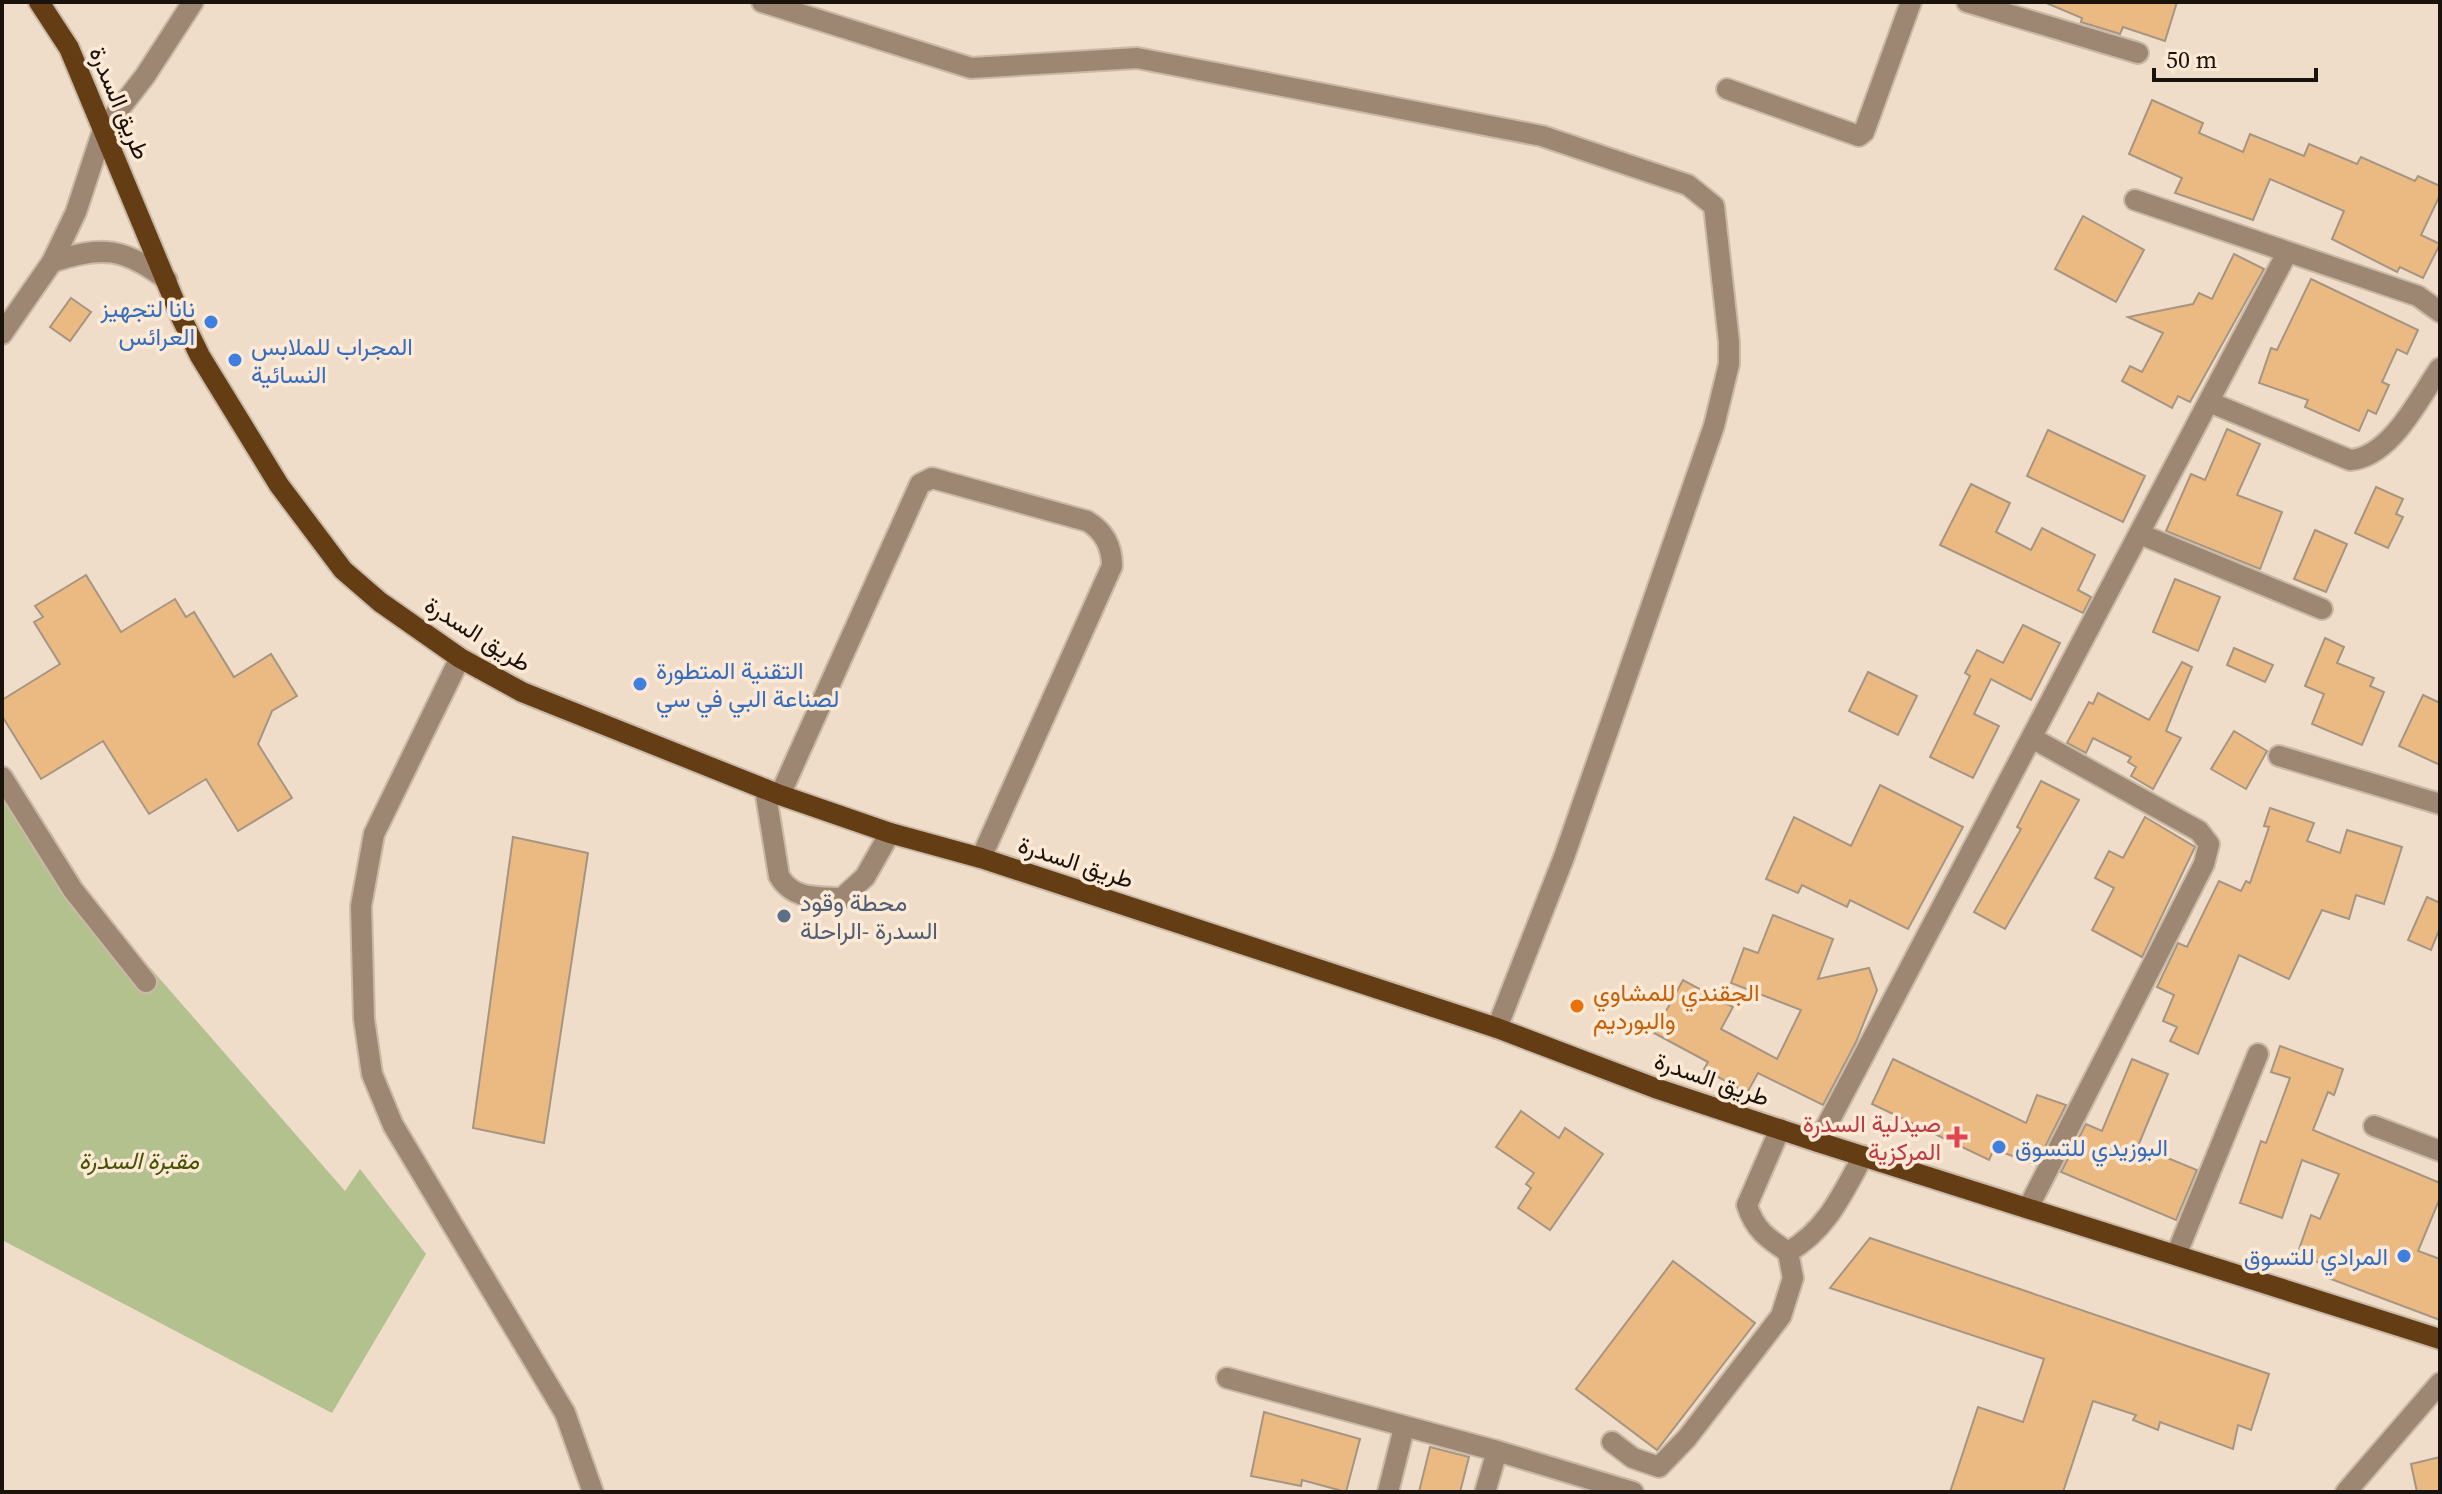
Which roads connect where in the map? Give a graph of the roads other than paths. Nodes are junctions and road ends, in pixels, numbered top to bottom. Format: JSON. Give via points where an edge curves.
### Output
{"nodes":[{"id":1,"x":39,"y":2,"type":"edge"},
{"id":2,"x":193,"y":2,"type":"edge"},
{"id":3,"x":762,"y":2,"type":"edge"},
{"id":4,"x":1911,"y":2,"type":"edge"},
{"id":5,"x":1967,"y":2,"type":"edge"},
{"id":6,"x":2138,"y":53,"type":"dead end"},
{"id":7,"x":1727,"y":89,"type":"dead end"},
{"id":8,"x":103,"y":130,"type":"junction"},
{"id":9,"x":2135,"y":200,"type":"dead end"},
{"id":10,"x":2287,"y":253,"type":"junction"},
{"id":11,"x":52,"y":262,"type":"junction"},
{"id":12,"x":167,"y":280,"type":"junction"},
{"id":13,"x":2440,"y":312,"type":"edge"},
{"id":14,"x":2,"y":334,"type":"edge"},
{"id":15,"x":2440,"y":368,"type":"edge"},
{"id":16,"x":2209,"y":402,"type":"junction"},
{"id":17,"x":2140,"y":534,"type":"junction"},
{"id":18,"x":2322,"y":609,"type":"dead end"},
{"id":19,"x":460,"y":658,"type":"junction"},
{"id":20,"x":2032,"y":738,"type":"junction"},
{"id":21,"x":2279,"y":756,"type":"dead end"},
{"id":22,"x":2,"y":777,"type":"edge"},
{"id":23,"x":772,"y":792,"type":"junction"},
{"id":24,"x":2440,"y":804,"type":"edge"},
{"id":25,"x":890,"y":833,"type":"junction"},
{"id":26,"x":981,"y":858,"type":"junction"},
{"id":27,"x":146,"y":982,"type":"dead end"},
{"id":28,"x":1497,"y":1028,"type":"junction"},
{"id":29,"x":2258,"y":1054,"type":"dead end"},
{"id":30,"x":2374,"y":1126,"type":"dead end"},
{"id":31,"x":1780,"y":1129,"type":"junction"},
{"id":32,"x":1818,"y":1142,"type":"junction"},
{"id":33,"x":2440,"y":1151,"type":"edge"},
{"id":34,"x":1863,"y":1156,"type":"junction"},
{"id":35,"x":2028,"y":1208,"type":"junction"},
{"id":36,"x":1788,"y":1252,"type":"junction"},
{"id":37,"x":2177,"y":1253,"type":"junction"},
{"id":38,"x":2440,"y":1339,"type":"edge"},
{"id":39,"x":1227,"y":1378,"type":"dead end"},
{"id":40,"x":2440,"y":1383,"type":"edge"},
{"id":41,"x":1404,"y":1428,"type":"junction"},
{"id":42,"x":1612,"y":1442,"type":"dead end"},
{"id":43,"x":1497,"y":1451,"type":"junction"},
{"id":44,"x":593,"y":1492,"type":"edge"},
{"id":45,"x":1388,"y":1492,"type":"edge"},
{"id":46,"x":1485,"y":1492,"type":"edge"},
{"id":47,"x":1633,"y":1492,"type":"edge"},
{"id":48,"x":2346,"y":1492,"type":"edge"}],
"edges":[{"from":1,"to":8,"type":"main road","name":"طريق السدرة","via":[[69,48]]},
{"from":2,"to":8,"type":"street"},
{"from":3,"to":28,"type":"street","via":[[971,68],[1137,58],[1542,136],[1688,185],[1714,206],[1729,342],[1714,426],[1564,857]]},
{"from":4,"to":7,"type":"street","via":[[1859,136]]},
{"from":5,"to":6,"type":"street"},
{"from":8,"to":11,"type":"street","via":[[76,212]]},
{"from":8,"to":12,"type":"main road","name":"طريق السدرة"},
{"from":9,"to":10,"type":"street"},
{"from":10,"to":13,"type":"street","via":[[2418,296]]},
{"from":10,"to":16,"type":"street"},
{"from":11,"to":12,"type":"street","via":[[84,251],[114,251],[141,260]]},
{"from":11,"to":14,"type":"street"},
{"from":12,"to":19,"type":"main road","name":"طريق السدرة","via":[[200,356],[308,526],[343,570]]},
{"from":15,"to":16,"type":"street","via":[[2383,445],[2358,460]]},
{"from":16,"to":17,"type":"street"},
{"from":17,"to":18,"type":"street"},
{"from":17,"to":20,"type":"street"},
{"from":19,"to":23,"type":"main road","name":"طريق السدرة","via":[[594,724]]},
{"from":19,"to":44,"type":"street","via":[[374,834],[361,906],[370,1060],[393,1125],[565,1413]]},
{"from":20,"to":32,"type":"street"},
{"from":20,"to":35,"type":"street","via":[[2199,831],[2209,850]]},
{"from":21,"to":24,"type":"street"},
{"from":22,"to":27,"type":"street","via":[[73,890]]},
{"from":23,"to":25,"type":"main road","name":"طريق السدرة"},
{"from":23,"to":25,"type":"street","via":[[774,861],[785,887],[802,897],[842,898],[865,877]]},
{"from":23,"to":26,"type":"street","via":[[920,484],[932,478],[1087,521],[1104,535],[1112,566]]},
{"from":25,"to":26,"type":"main road","name":"طريق السدرة"},
{"from":26,"to":28,"type":"main road","name":"طريق السدرة"},
{"from":28,"to":31,"type":"main road","name":"طريق السدرة"},
{"from":29,"to":37,"type":"street"},
{"from":30,"to":33,"type":"street"},
{"from":31,"to":32,"type":"main road","name":"طريق السدرة"},
{"from":31,"to":36,"type":"street","via":[[1747,1205],[1766,1238]]},
{"from":32,"to":34,"type":"main road","name":"طريق السدرة"},
{"from":34,"to":35,"type":"main road","name":"طريق السدرة"},
{"from":34,"to":36,"type":"street","via":[[1820,1229]]},
{"from":35,"to":37,"type":"main road","name":"طريق السدرة"},
{"from":36,"to":42,"type":"street","via":[[1793,1278],[1781,1316],[1687,1438],[1659,1467],[1633,1458]]},
{"from":37,"to":38,"type":"main road","name":"طريق السدرة"},
{"from":39,"to":41,"type":"street"},
{"from":40,"to":48,"type":"street"},
{"from":41,"to":43,"type":"street"},
{"from":41,"to":45,"type":"street"},
{"from":43,"to":46,"type":"street"},
{"from":43,"to":47,"type":"street"}]}
